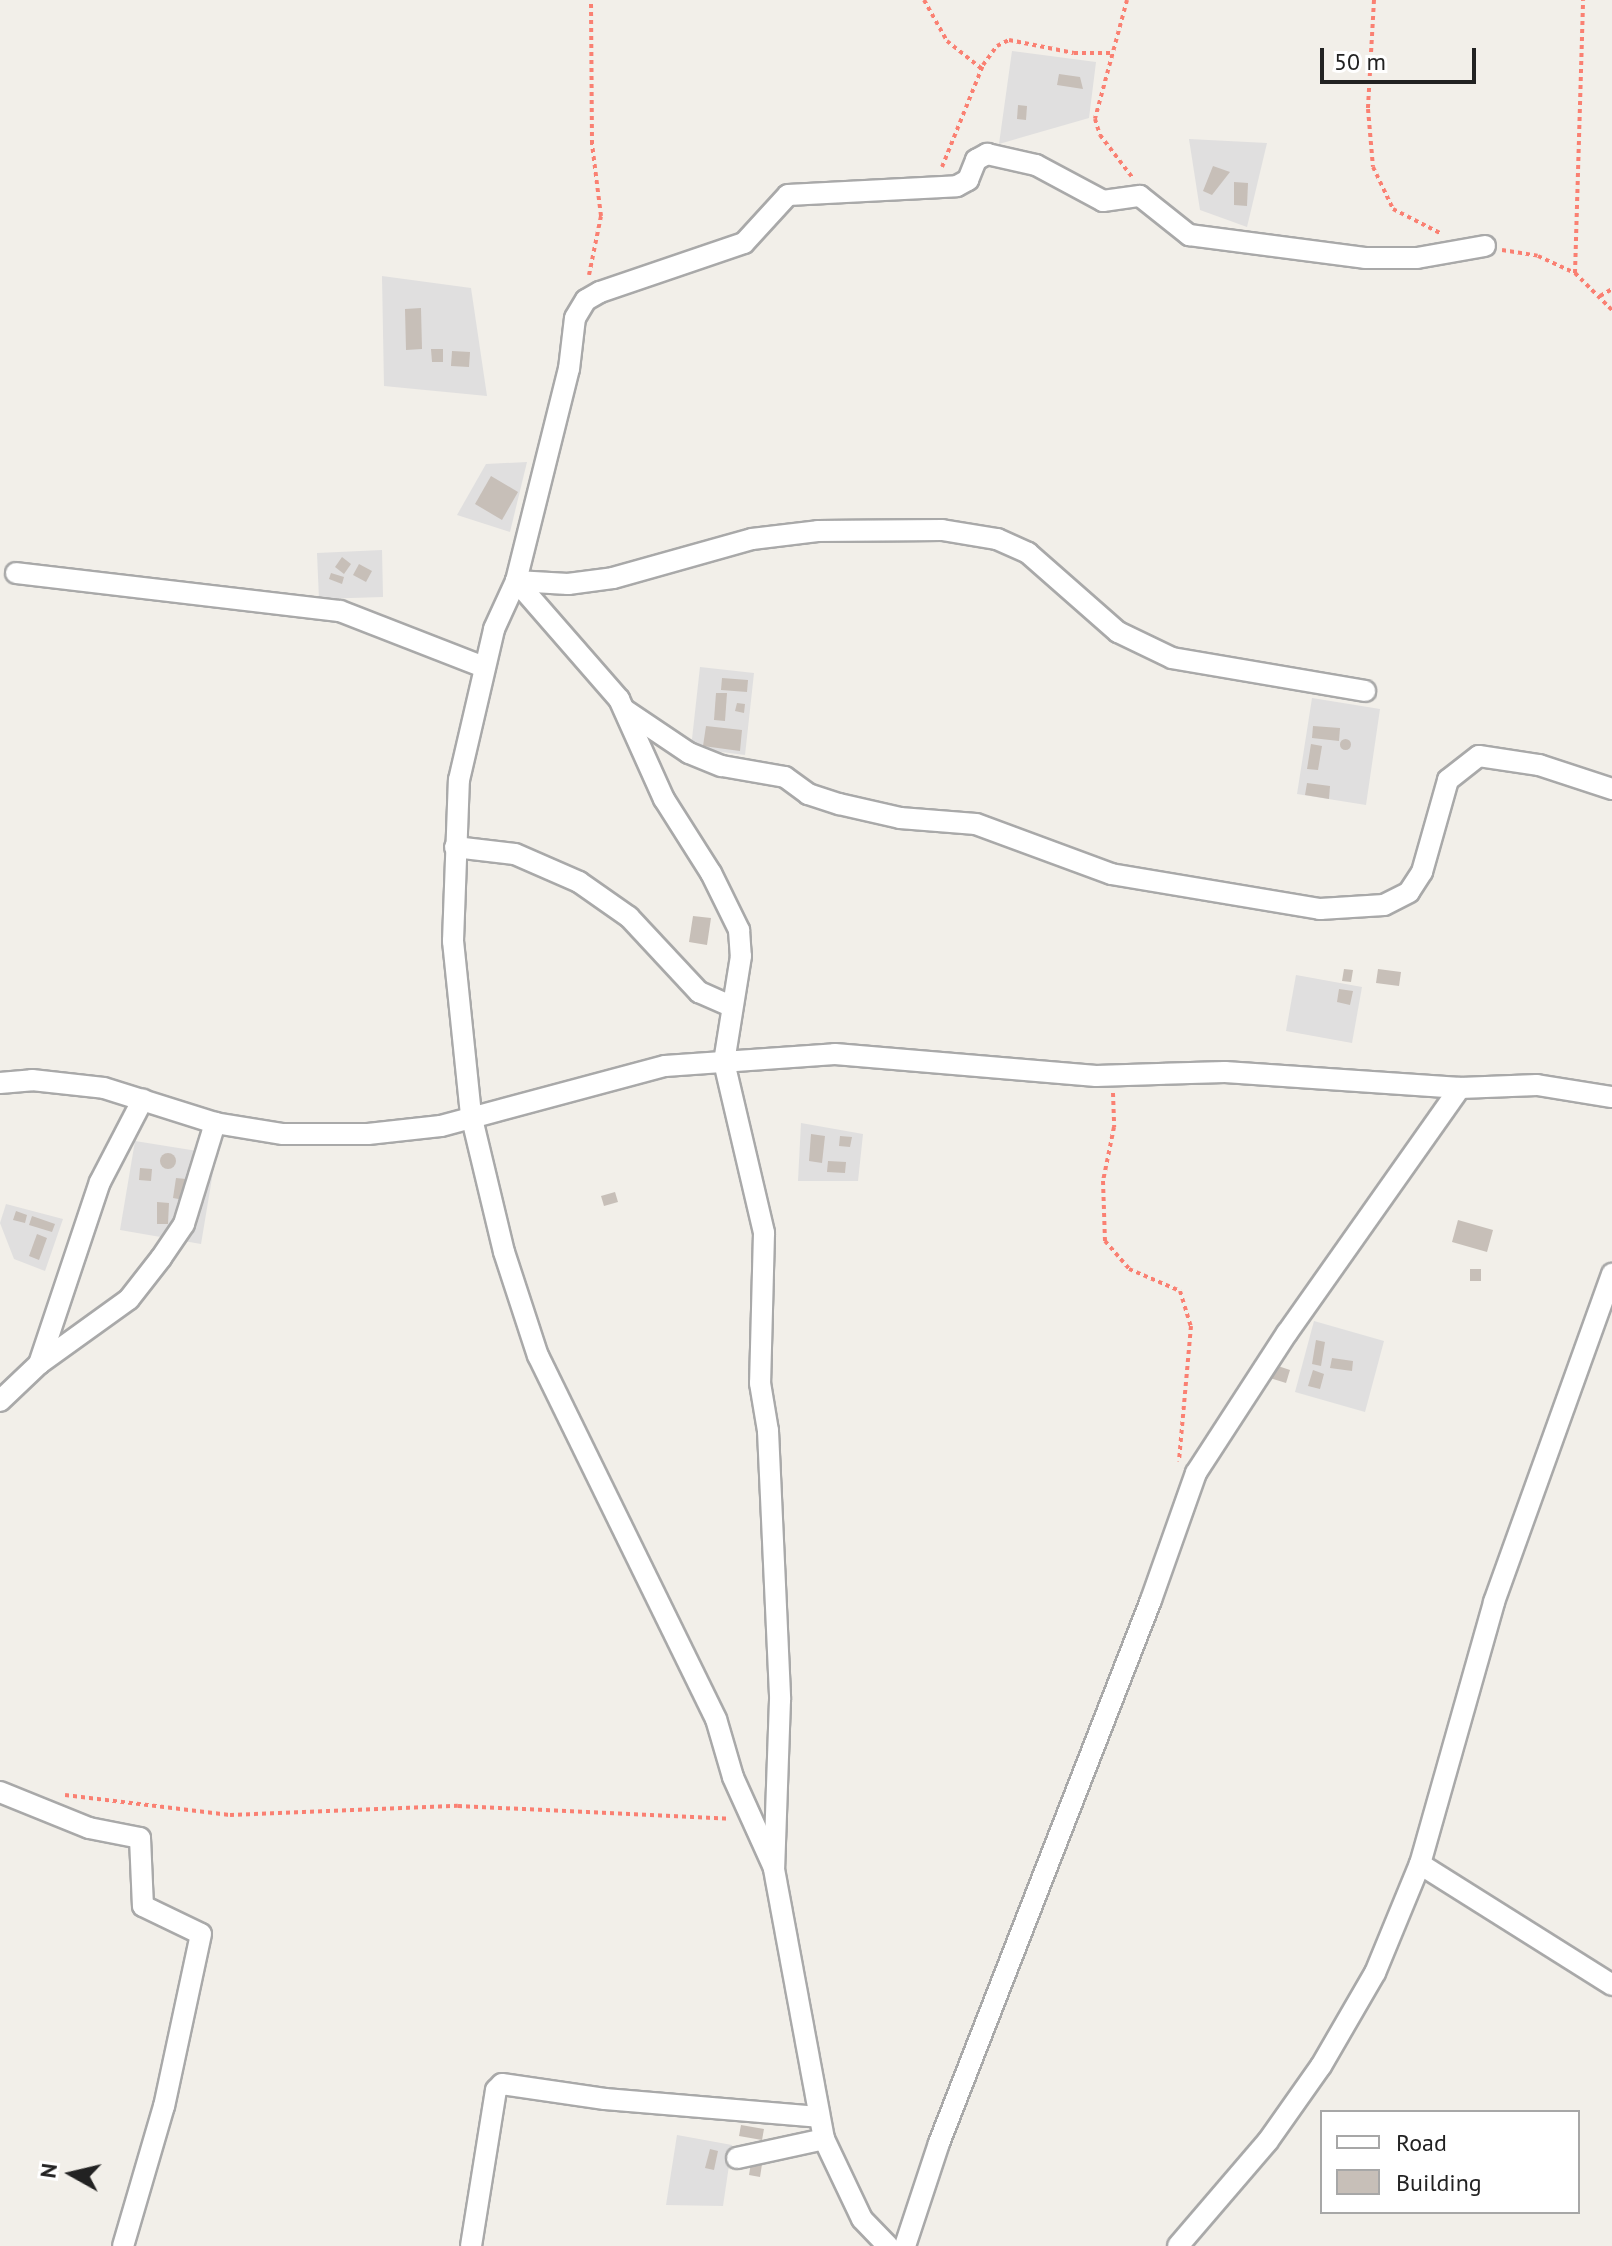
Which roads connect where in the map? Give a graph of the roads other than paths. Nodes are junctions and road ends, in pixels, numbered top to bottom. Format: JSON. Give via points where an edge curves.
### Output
{"nodes":[{"id":1,"x":1485,"y":246,"type":"road end"},
{"id":2,"x":16,"y":573,"type":"dead end"},
{"id":3,"x":516,"y":581,"type":"junction"},
{"id":4,"x":484,"y":667,"type":"junction"},
{"id":5,"x":1365,"y":691,"type":"dead end"},
{"id":6,"x":625,"y":710,"type":"junction"},
{"id":7,"x":1612,"y":789,"type":"edge"},
{"id":8,"x":455,"y":847,"type":"junction"},
{"id":9,"x":731,"y":1006,"type":"junction"},
{"id":10,"x":724,"y":1062,"type":"junction"},
{"id":11,"x":0,"y":1083,"type":"edge"},
{"id":12,"x":1460,"y":1088,"type":"junction"},
{"id":13,"x":1612,"y":1097,"type":"edge"},
{"id":14,"x":143,"y":1099,"type":"junction"},
{"id":15,"x":471,"y":1115,"type":"junction"},
{"id":16,"x":215,"y":1123,"type":"junction"},
{"id":17,"x":1612,"y":1274,"type":"edge"},
{"id":18,"x":39,"y":1364,"type":"junction"},
{"id":19,"x":0,"y":1401,"type":"edge"},
{"id":20,"x":0,"y":1792,"type":"edge"},
{"id":21,"x":1420,"y":1864,"type":"junction"},
{"id":22,"x":774,"y":1868,"type":"junction"},
{"id":23,"x":1612,"y":1985,"type":"edge"},
{"id":24,"x":818,"y":2117,"type":"junction"},
{"id":25,"x":824,"y":2139,"type":"junction"},
{"id":26,"x":737,"y":2158,"type":"dead end"},
{"id":27,"x":123,"y":2246,"type":"edge"},
{"id":28,"x":471,"y":2246,"type":"edge"},
{"id":29,"x":888,"y":2246,"type":"edge"},
{"id":30,"x":905,"y":2246,"type":"edge"},
{"id":31,"x":1178,"y":2246,"type":"edge"}],
"edges":[{"from":1,"to":3,"type":"street","via":[[1417,258],[1365,258],[1233,242],[1177,230],[1140,196],[1103,201],[1036,165],[987,154],[976,160],[964,184],[788,195],[744,243],[586,300],[575,318],[569,369]]},
{"from":2,"to":4,"type":"street","via":[[340,611]]},
{"from":3,"to":4,"type":"street"},
{"from":3,"to":5,"type":"street","via":[[568,584],[613,578],[765,537],[942,530],[997,539],[1028,553],[1118,632],[1172,658]]},
{"from":3,"to":6,"type":"street"},
{"from":4,"to":8,"type":"street","via":[[464,745]]},
{"from":6,"to":7,"type":"street","via":[[689,753],[722,766],[785,777],[808,794],[839,804],[900,818],[976,824],[1111,874],[1309,908],[1384,905],[1409,892],[1422,872],[1448,780],[1464,762],[1479,756],[1539,765]]},
{"from":6,"to":9,"type":"street","via":[[664,799],[736,918],[741,956]]},
{"from":8,"to":9,"type":"street","via":[[515,854],[579,882],[629,917],[699,992]]},
{"from":8,"to":15,"type":"street","via":[[453,941]]},
{"from":9,"to":10,"type":"street"},
{"from":10,"to":12,"type":"street","via":[[835,1054],[1110,1075],[1273,1073]]},
{"from":10,"to":15,"type":"street","via":[[637,1072]]},
{"from":10,"to":22,"type":"street","via":[[764,1233],[760,1383],[768,1431],[780,1700]]},
{"from":11,"to":14,"type":"street","via":[[67,1083]]},
{"from":12,"to":13,"type":"street","via":[[1537,1085]]},
{"from":12,"to":30,"type":"street","via":[[1287,1333],[1196,1473],[939,2143]]},
{"from":14,"to":16,"type":"street"},
{"from":14,"to":18,"type":"street","via":[[100,1182]]},
{"from":15,"to":16,"type":"street","via":[[441,1126],[368,1134],[283,1134]]},
{"from":15,"to":22,"type":"street","via":[[504,1252],[538,1356],[716,1719]]},
{"from":16,"to":18,"type":"street","via":[[184,1224],[161,1258],[129,1299]]},
{"from":17,"to":21,"type":"street","via":[[1494,1602]]},
{"from":18,"to":19,"type":"street"},
{"from":20,"to":27,"type":"street","via":[[89,1828],[140,1838],[143,1906],[201,1934],[164,2106]]},
{"from":21,"to":23,"type":"street"},
{"from":21,"to":31,"type":"street","via":[[1375,1973],[1321,2066],[1268,2141]]},
{"from":22,"to":24,"type":"street","via":[[792,1946]]},
{"from":24,"to":25,"type":"street"},
{"from":24,"to":28,"type":"street","via":[[605,2099],[502,2084],[496,2090]]},
{"from":25,"to":26,"type":"street"},
{"from":25,"to":29,"type":"street","via":[[862,2219]]}]}
